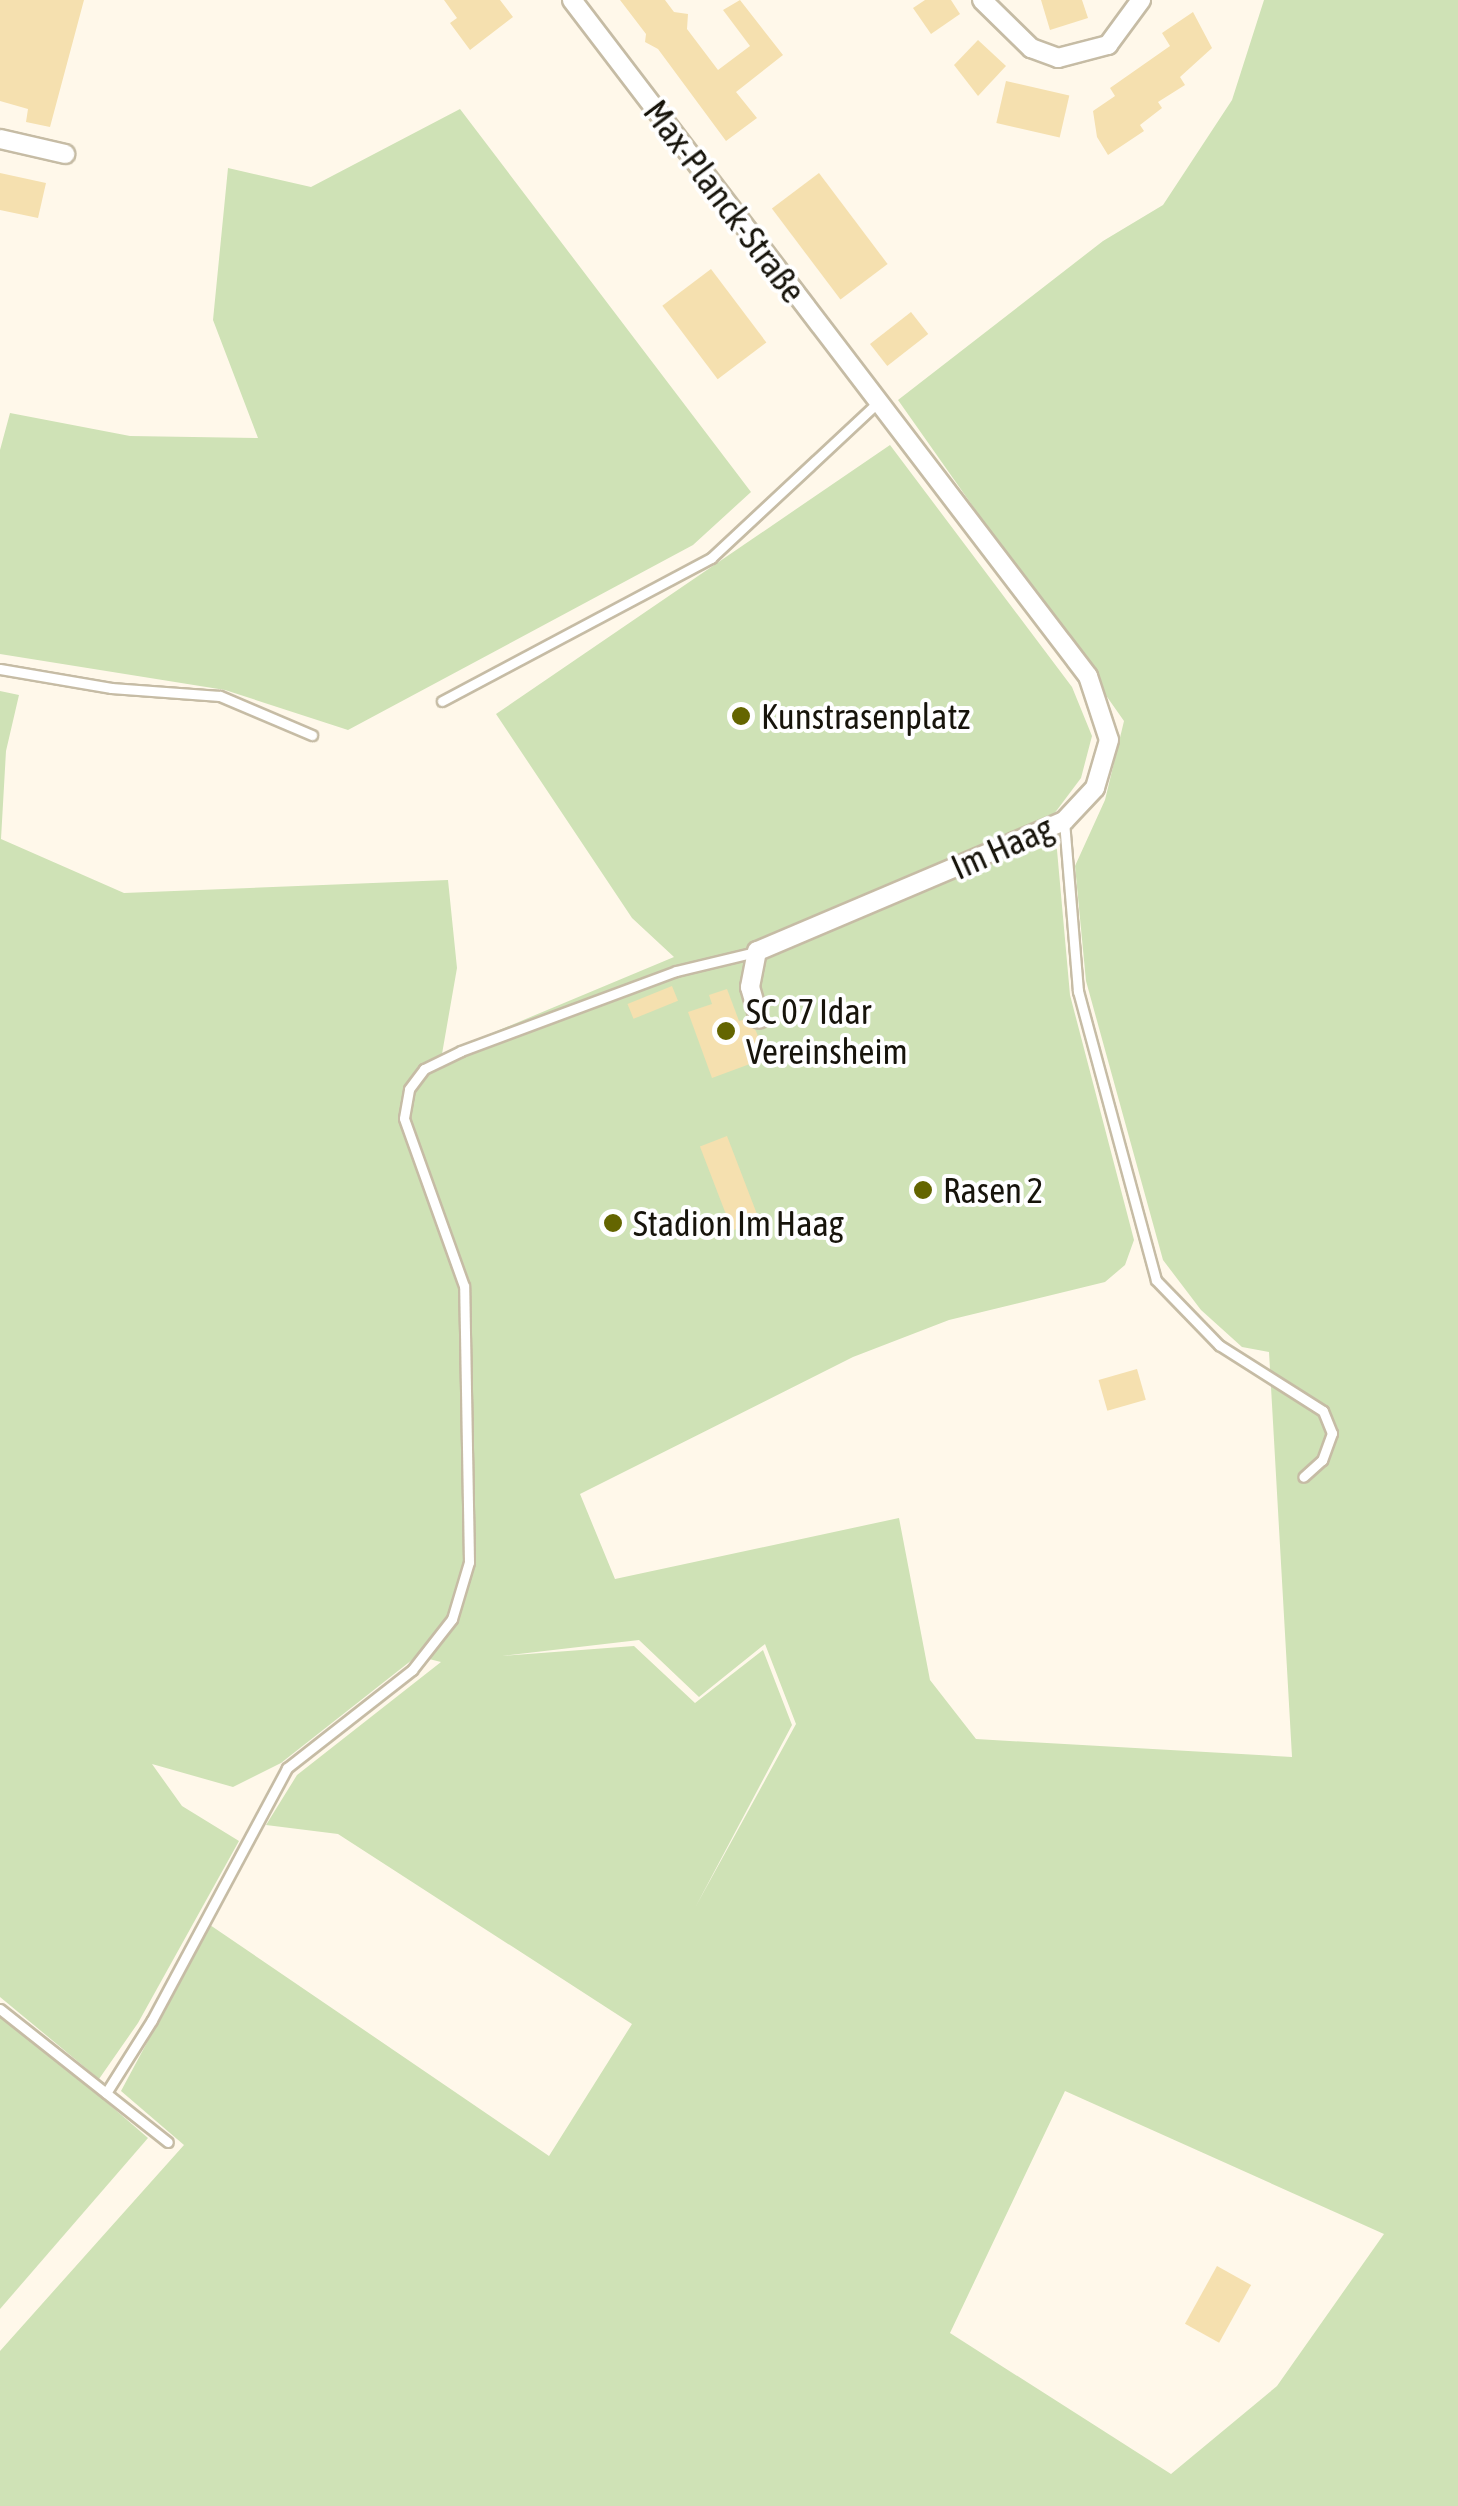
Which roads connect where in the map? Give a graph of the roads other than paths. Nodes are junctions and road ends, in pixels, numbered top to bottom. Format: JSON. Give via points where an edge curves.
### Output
{"nodes":[{"id":1,"x":572,"y":0,"type":"edge"},
{"id":2,"x":982,"y":0,"type":"edge"},
{"id":3,"x":1142,"y":0,"type":"edge"},
{"id":4,"x":0,"y":139,"type":"edge"},
{"id":5,"x":65,"y":154,"type":"dead end"},
{"id":6,"x":878,"y":402,"type":"junction"},
{"id":7,"x":0,"y":668,"type":"edge"},
{"id":8,"x":442,"y":701,"type":"dead end"},
{"id":9,"x":312,"y":735,"type":"dead end"},
{"id":10,"x":1064,"y":821,"type":"junction"},
{"id":11,"x":757,"y":952,"type":"junction"},
{"id":12,"x":759,"y":1020,"type":"dead end"},
{"id":13,"x":1303,"y":1478,"type":"dead end"},
{"id":14,"x":0,"y":2009,"type":"edge"},
{"id":15,"x":106,"y":2092,"type":"junction"},
{"id":16,"x":168,"y":2142,"type":"dead end"}],
"edges":[{"from":1,"to":6,"type":"street","name":"Max-Planck-Straße"},
{"from":2,"to":3,"type":"street","via":[[1030,48],[1058,58],[1108,46]]},
{"from":4,"to":5,"type":"street"},
{"from":6,"to":8,"type":"lane","via":[[711,558]]},
{"from":6,"to":10,"type":"street","name":"Im Haag","via":[[1088,676],[1103,709],[1110,740],[1095,788]]},
{"from":7,"to":9,"type":"lane","via":[[110,688],[220,696]]},
{"from":10,"to":11,"type":"street","name":"Im Haag"},
{"from":10,"to":13,"type":"lane","via":[[1078,992],[1156,1280],[1219,1345],[1323,1411],[1332,1433],[1322,1460]]},
{"from":11,"to":12,"type":"street","via":[[750,987]]},
{"from":11,"to":15,"type":"lane","via":[[676,971],[461,1051],[424,1069],[409,1089],[404,1118],[464,1286],[469,1562],[452,1620],[412,1670],[286,1768],[152,2020]]},
{"from":14,"to":15,"type":"lane"},
{"from":15,"to":16,"type":"lane"}]}
